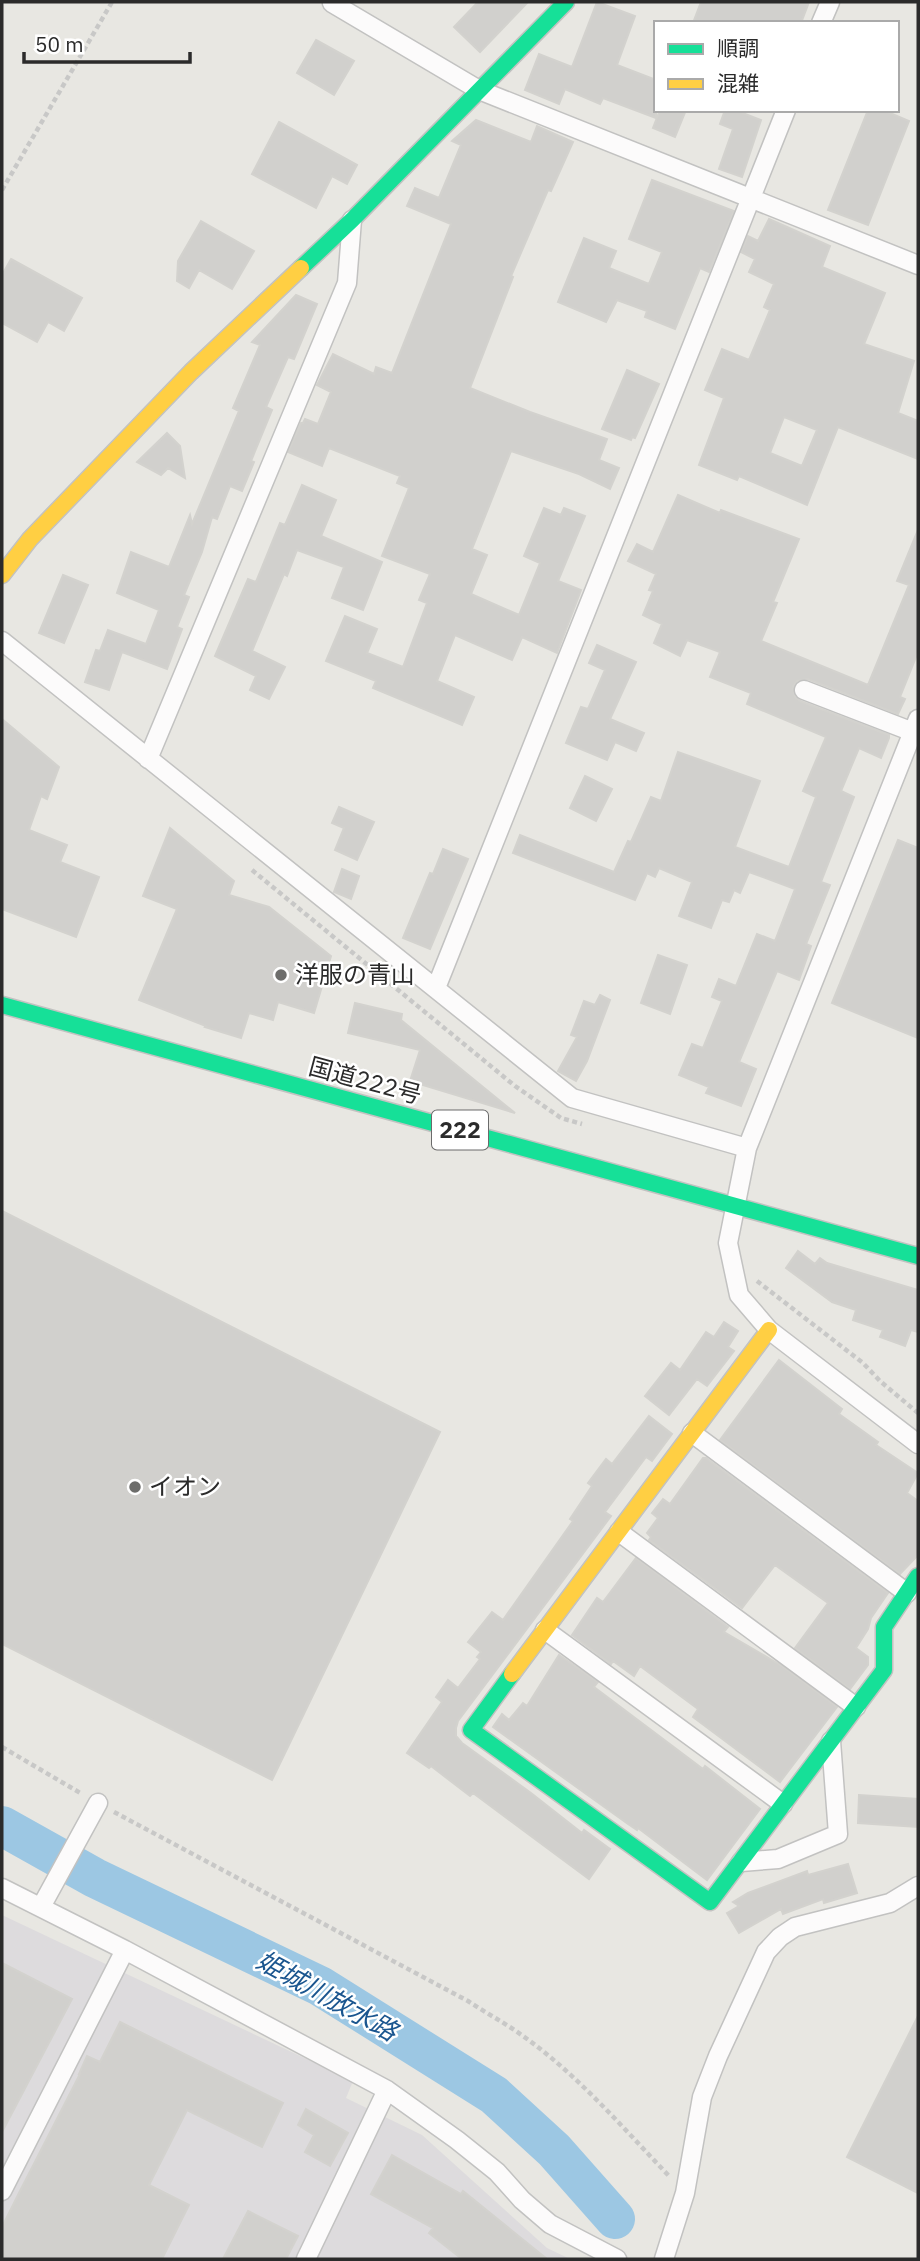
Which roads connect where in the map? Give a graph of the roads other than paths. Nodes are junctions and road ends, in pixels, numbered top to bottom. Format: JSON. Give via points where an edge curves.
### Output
{"nodes":[{"id":1,"x":566,"y":2,"type":"edge"},
{"id":2,"x":830,"y":2,"type":"edge"},
{"id":3,"x":332,"y":3,"type":"edge"},
{"id":4,"x":822,"y":21,"type":"edge"},
{"id":5,"x":479,"y":90,"type":"junction"},
{"id":6,"x":785,"y":112,"type":"edge"},
{"id":7,"x":751,"y":198,"type":"junction"},
{"id":8,"x":352,"y":220,"type":"junction"},
{"id":9,"x":918,"y":265,"type":"edge"},
{"id":10,"x":2,"y":575,"type":"edge"},
{"id":11,"x":2,"y":641,"type":"edge"},
{"id":12,"x":804,"y":690,"type":"dead end"},
{"id":13,"x":917,"y":723,"type":"edge"},
{"id":14,"x":148,"y":759,"type":"junction"},
{"id":15,"x":436,"y":988,"type":"junction"},
{"id":16,"x":3,"y":1009,"type":"edge"},
{"id":17,"x":747,"y":1148,"type":"junction"},
{"id":18,"x":735,"y":1205,"type":"junction"},
{"id":19,"x":918,"y":1256,"type":"edge"},
{"id":20,"x":769,"y":1330,"type":"junction"},
{"id":21,"x":692,"y":1433,"type":"junction"},
{"id":22,"x":918,"y":1444,"type":"edge"},
{"id":23,"x":619,"y":1532,"type":"junction"},
{"id":24,"x":918,"y":1576,"type":"edge"},
{"id":25,"x":906,"y":1592,"type":"junction"},
{"id":26,"x":545,"y":1630,"type":"junction"},
{"id":27,"x":856,"y":1707,"type":"junction"},
{"id":28,"x":831,"y":1741,"type":"junction"},
{"id":29,"x":98,"y":1803,"type":"road end"},
{"id":30,"x":783,"y":1804,"type":"junction"},
{"id":31,"x":741,"y":1862,"type":"junction"},
{"id":32,"x":918,"y":1886,"type":"edge"},
{"id":33,"x":2,"y":1888,"type":"edge"},
{"id":34,"x":41,"y":1907,"type":"junction"},
{"id":35,"x":125,"y":1950,"type":"junction"},
{"id":36,"x":387,"y":2090,"type":"junction"},
{"id":37,"x":2,"y":2191,"type":"edge"},
{"id":38,"x":306,"y":2259,"type":"edge"},
{"id":39,"x":617,"y":2259,"type":"edge"},
{"id":40,"x":666,"y":2259,"type":"edge"}],
"edges":[{"from":1,"to":5,"type":"main road"},
{"from":2,"to":4,"type":"street"},
{"from":3,"to":5,"type":"street"},
{"from":5,"to":7,"type":"street"},
{"from":5,"to":8,"type":"main road"},
{"from":6,"to":7,"type":"street"},
{"from":7,"to":9,"type":"street"},
{"from":7,"to":15,"type":"street"},
{"from":8,"to":10,"type":"main road","via":[[191,372],[30,539]]},
{"from":8,"to":14,"type":"street","via":[[347,283]]},
{"from":11,"to":14,"type":"street"},
{"from":12,"to":13,"type":"street"},
{"from":13,"to":17,"type":"street"},
{"from":14,"to":15,"type":"street"},
{"from":15,"to":17,"type":"street","via":[[572,1098]]},
{"from":16,"to":18,"type":"main road","name":"国道222号","number":"222"},
{"from":17,"to":18,"type":"street"},
{"from":18,"to":19,"type":"main road","name":"国道222号","number":"222"},
{"from":18,"to":20,"type":"street","via":[[728,1243],[739,1295]]},
{"from":20,"to":21,"type":"main road"},
{"from":20,"to":22,"type":"street"},
{"from":21,"to":23,"type":"main road"},
{"from":21,"to":25,"type":"street"},
{"from":23,"to":26,"type":"main road"},
{"from":23,"to":27,"type":"street"},
{"from":24,"to":25,"type":"main road"},
{"from":25,"to":27,"type":"main road","via":[[884,1627],[884,1670]]},
{"from":26,"to":30,"type":"street"},
{"from":26,"to":31,"type":"main road","via":[[471,1730],[710,1902]]},
{"from":27,"to":28,"type":"main road"},
{"from":28,"to":30,"type":"main road"},
{"from":28,"to":31,"type":"street","via":[[838,1834],[778,1858]]},
{"from":29,"to":34,"type":"street"},
{"from":30,"to":31,"type":"main road"},
{"from":32,"to":40,"type":"street","via":[[890,1903],[795,1927],[766,1952],[702,2098],[685,2193]]},
{"from":33,"to":34,"type":"street"},
{"from":34,"to":35,"type":"street"},
{"from":35,"to":36,"type":"street"},
{"from":35,"to":37,"type":"street"},
{"from":36,"to":38,"type":"street"},
{"from":36,"to":39,"type":"street","via":[[497,2172],[550,2224]]}]}
